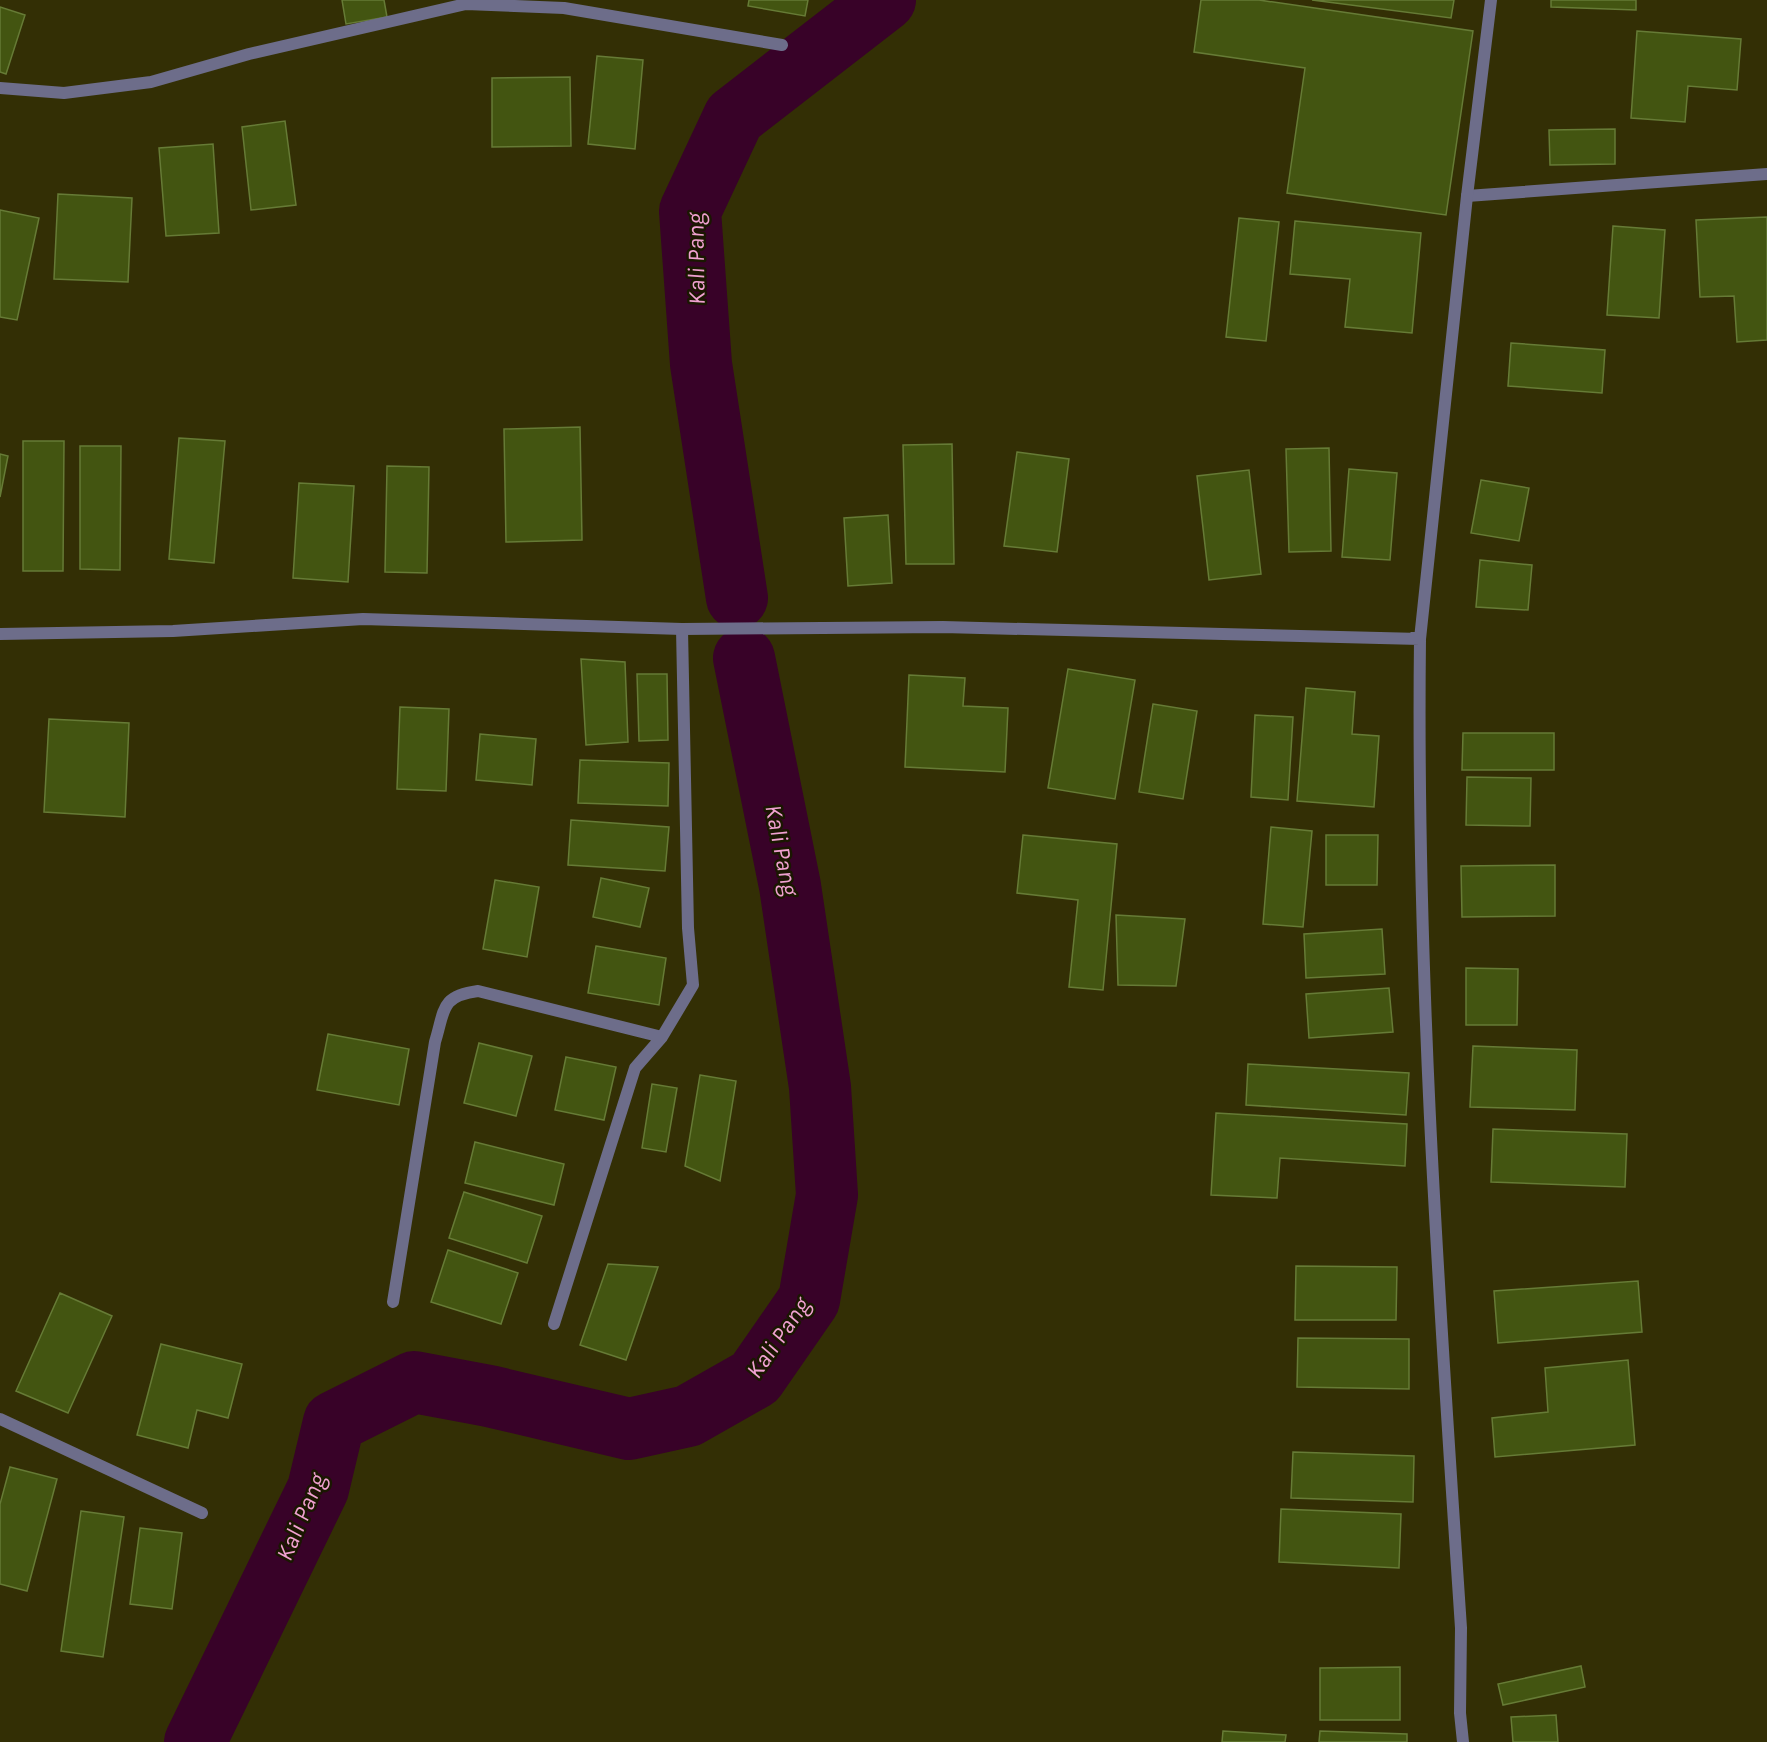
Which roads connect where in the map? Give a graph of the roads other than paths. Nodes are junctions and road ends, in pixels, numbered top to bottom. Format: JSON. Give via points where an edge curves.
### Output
{"nodes":[{"id":1,"x":1491,"y":0,"type":"edge"},
{"id":2,"x":782,"y":45,"type":"dead end"},
{"id":3,"x":0,"y":88,"type":"edge"},
{"id":4,"x":1767,"y":174,"type":"edge"},
{"id":5,"x":1467,"y":196,"type":"junction"},
{"id":6,"x":943,"y":627,"type":"junction"},
{"id":7,"x":682,"y":629,"type":"junction"},
{"id":8,"x":0,"y":634,"type":"edge"},
{"id":9,"x":1420,"y":639,"type":"junction"},
{"id":10,"x":662,"y":1037,"type":"junction"},
{"id":11,"x":393,"y":1302,"type":"dead end"},
{"id":12,"x":554,"y":1324,"type":"dead end"},
{"id":13,"x":0,"y":1419,"type":"edge"},
{"id":14,"x":202,"y":1513,"type":"dead end"},
{"id":15,"x":1463,"y":1742,"type":"edge"}],
"edges":[{"from":1,"to":5,"type":"street"},
{"from":2,"to":3,"type":"street","via":[[564,8],[466,4],[249,54],[151,82],[64,93]]},
{"from":4,"to":5,"type":"street"},
{"from":5,"to":9,"type":"street"},
{"from":6,"to":7,"type":"street"},
{"from":6,"to":7,"type":"street"},
{"from":6,"to":9,"type":"street"},
{"from":7,"to":8,"type":"street","via":[[363,619],[173,631]]},
{"from":7,"to":10,"type":"street","via":[[688,928],[693,985]]},
{"from":9,"to":15,"type":"street","via":[[1421,897],[1429,1111],[1461,1628]]},
{"from":10,"to":11,"type":"street","via":[[478,991],[453,997],[435,1042]]},
{"from":10,"to":12,"type":"street","via":[[635,1068]]},
{"from":13,"to":14,"type":"street"}]}
